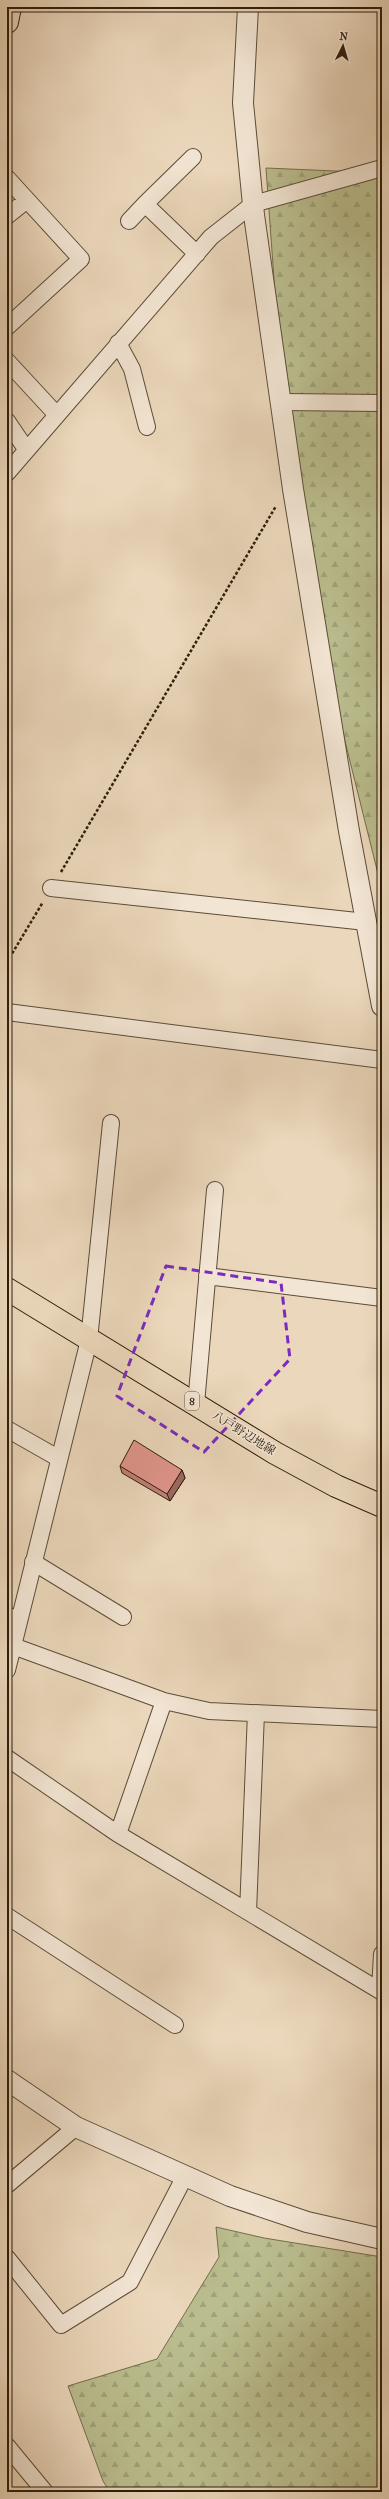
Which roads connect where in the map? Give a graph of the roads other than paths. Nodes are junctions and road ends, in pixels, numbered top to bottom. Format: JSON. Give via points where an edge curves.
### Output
{"nodes":[{"id":1,"x":10,"y":7,"type":"edge"},
{"id":2,"x":248,"y":7,"type":"edge"},
{"id":3,"x":7,"y":22,"type":"edge"},
{"id":4,"x":193,"y":157,"type":"dead end"},
{"id":5,"x":382,"y":168,"type":"edge"},
{"id":6,"x":7,"y":178,"type":"edge"},
{"id":7,"x":27,"y":200,"type":"junction"},
{"id":8,"x":145,"y":204,"type":"junction"},
{"id":9,"x":253,"y":204,"type":"junction"},
{"id":10,"x":7,"y":216,"type":"edge"},
{"id":11,"x":129,"y":221,"type":"dead end"},
{"id":12,"x":196,"y":254,"type":"junction"},
{"id":13,"x":7,"y":327,"type":"edge"},
{"id":14,"x":118,"y":343,"type":"junction"},
{"id":15,"x":7,"y":360,"type":"edge"},
{"id":16,"x":281,"y":402,"type":"junction"},
{"id":17,"x":382,"y":403,"type":"edge"},
{"id":18,"x":56,"y":414,"type":"junction"},
{"id":19,"x":7,"y":421,"type":"edge"},
{"id":20,"x":147,"y":427,"type":"dead end"},
{"id":21,"x":26,"y":449,"type":"junction"},
{"id":22,"x":7,"y":473,"type":"edge"},
{"id":23,"x":51,"y":888,"type":"road end"},
{"id":24,"x":366,"y":922,"type":"junction"},
{"id":25,"x":382,"y":1006,"type":"edge"},
{"id":26,"x":7,"y":1012,"type":"edge"},
{"id":27,"x":382,"y":1060,"type":"edge"},
{"id":28,"x":111,"y":1123,"type":"dead end"},
{"id":29,"x":215,"y":1190,"type":"dead end"},
{"id":30,"x":207,"y":1276,"type":"junction"},
{"id":31,"x":7,"y":1289,"type":"edge"},
{"id":32,"x":382,"y":1298,"type":"edge"},
{"id":33,"x":89,"y":1340,"type":"junction"},
{"id":34,"x":196,"y":1404,"type":"junction"},
{"id":35,"x":7,"y":1429,"type":"edge"},
{"id":36,"x":58,"y":1458,"type":"junction"},
{"id":37,"x":382,"y":1506,"type":"edge"},
{"id":38,"x":33,"y":1562,"type":"junction"},
{"id":39,"x":123,"y":1617,"type":"dead end"},
{"id":40,"x":13,"y":1619,"type":"edge"},
{"id":41,"x":13,"y":1646,"type":"junction"},
{"id":42,"x":7,"y":1670,"type":"edge"},
{"id":43,"x":164,"y":1701,"type":"junction"},
{"id":44,"x":256,"y":1713,"type":"junction"},
{"id":45,"x":382,"y":1719,"type":"edge"},
{"id":46,"x":7,"y":1758,"type":"edge"},
{"id":47,"x":118,"y":1834,"type":"junction"},
{"id":48,"x":248,"y":1912,"type":"junction"},
{"id":49,"x":7,"y":1916,"type":"edge"},
{"id":50,"x":382,"y":1954,"type":"edge"},
{"id":51,"x":381,"y":1992,"type":"edge"},
{"id":52,"x":175,"y":2025,"type":"dead end"},
{"id":53,"x":7,"y":2080,"type":"edge"},
{"id":54,"x":76,"y":2127,"type":"junction"},
{"id":55,"x":185,"y":2176,"type":"junction"},
{"id":56,"x":7,"y":2185,"type":"edge"},
{"id":57,"x":382,"y":2239,"type":"edge"},
{"id":58,"x":7,"y":2258,"type":"edge"},
{"id":59,"x":7,"y":2446,"type":"edge"},
{"id":60,"x":45,"y":2492,"type":"edge"}],
"edges":[{"from":1,"to":3,"type":"main road"},
{"from":2,"to":9,"type":"street","via":[[243,102]]},
{"from":4,"to":8,"type":"street"},
{"from":5,"to":9,"type":"street"},
{"from":6,"to":7,"type":"street"},
{"from":7,"to":10,"type":"street"},
{"from":7,"to":13,"type":"street","via":[[81,259]]},
{"from":8,"to":11,"type":"street"},
{"from":8,"to":12,"type":"street"},
{"from":9,"to":12,"type":"street","via":[[211,237]]},
{"from":9,"to":16,"type":"street"},
{"from":12,"to":14,"type":"street"},
{"from":14,"to":18,"type":"street"},
{"from":14,"to":20,"type":"street","via":[[132,369]]},
{"from":15,"to":18,"type":"street"},
{"from":16,"to":17,"type":"street"},
{"from":16,"to":24,"type":"street"},
{"from":18,"to":21,"type":"street"},
{"from":19,"to":21,"type":"street"},
{"from":21,"to":22,"type":"street"},
{"from":23,"to":24,"type":"street"},
{"from":24,"to":25,"type":"street"},
{"from":26,"to":27,"type":"street"},
{"from":28,"to":33,"type":"street"},
{"from":29,"to":30,"type":"street"},
{"from":30,"to":32,"type":"street"},
{"from":30,"to":34,"type":"street"},
{"from":31,"to":33,"type":"main road","name":"八戸野辺地線","number":"8"},
{"from":33,"to":34,"type":"main road","name":"八戸野辺地線","number":"8"},
{"from":33,"to":36,"type":"street"},
{"from":34,"to":37,"type":"main road","name":"八戸野辺地線","number":"8","via":[[336,1486]]},
{"from":35,"to":36,"type":"street"},
{"from":36,"to":38,"type":"street"},
{"from":38,"to":39,"type":"street"},
{"from":38,"to":40,"type":"street"},
{"from":40,"to":41,"type":"street"},
{"from":41,"to":42,"type":"street"},
{"from":41,"to":43,"type":"street"},
{"from":43,"to":44,"type":"street","via":[[209,1711]]},
{"from":43,"to":47,"type":"street"},
{"from":44,"to":45,"type":"street"},
{"from":44,"to":48,"type":"street"},
{"from":46,"to":47,"type":"street"},
{"from":47,"to":48,"type":"street"},
{"from":48,"to":51,"type":"street"},
{"from":49,"to":52,"type":"street"},
{"from":50,"to":51,"type":"street"},
{"from":53,"to":54,"type":"street"},
{"from":54,"to":55,"type":"street"},
{"from":54,"to":56,"type":"street"},
{"from":55,"to":57,"type":"street","via":[[230,2196],[307,2222]]},
{"from":55,"to":58,"type":"street","via":[[130,2282],[61,2325]]},
{"from":59,"to":60,"type":"street"}]}
